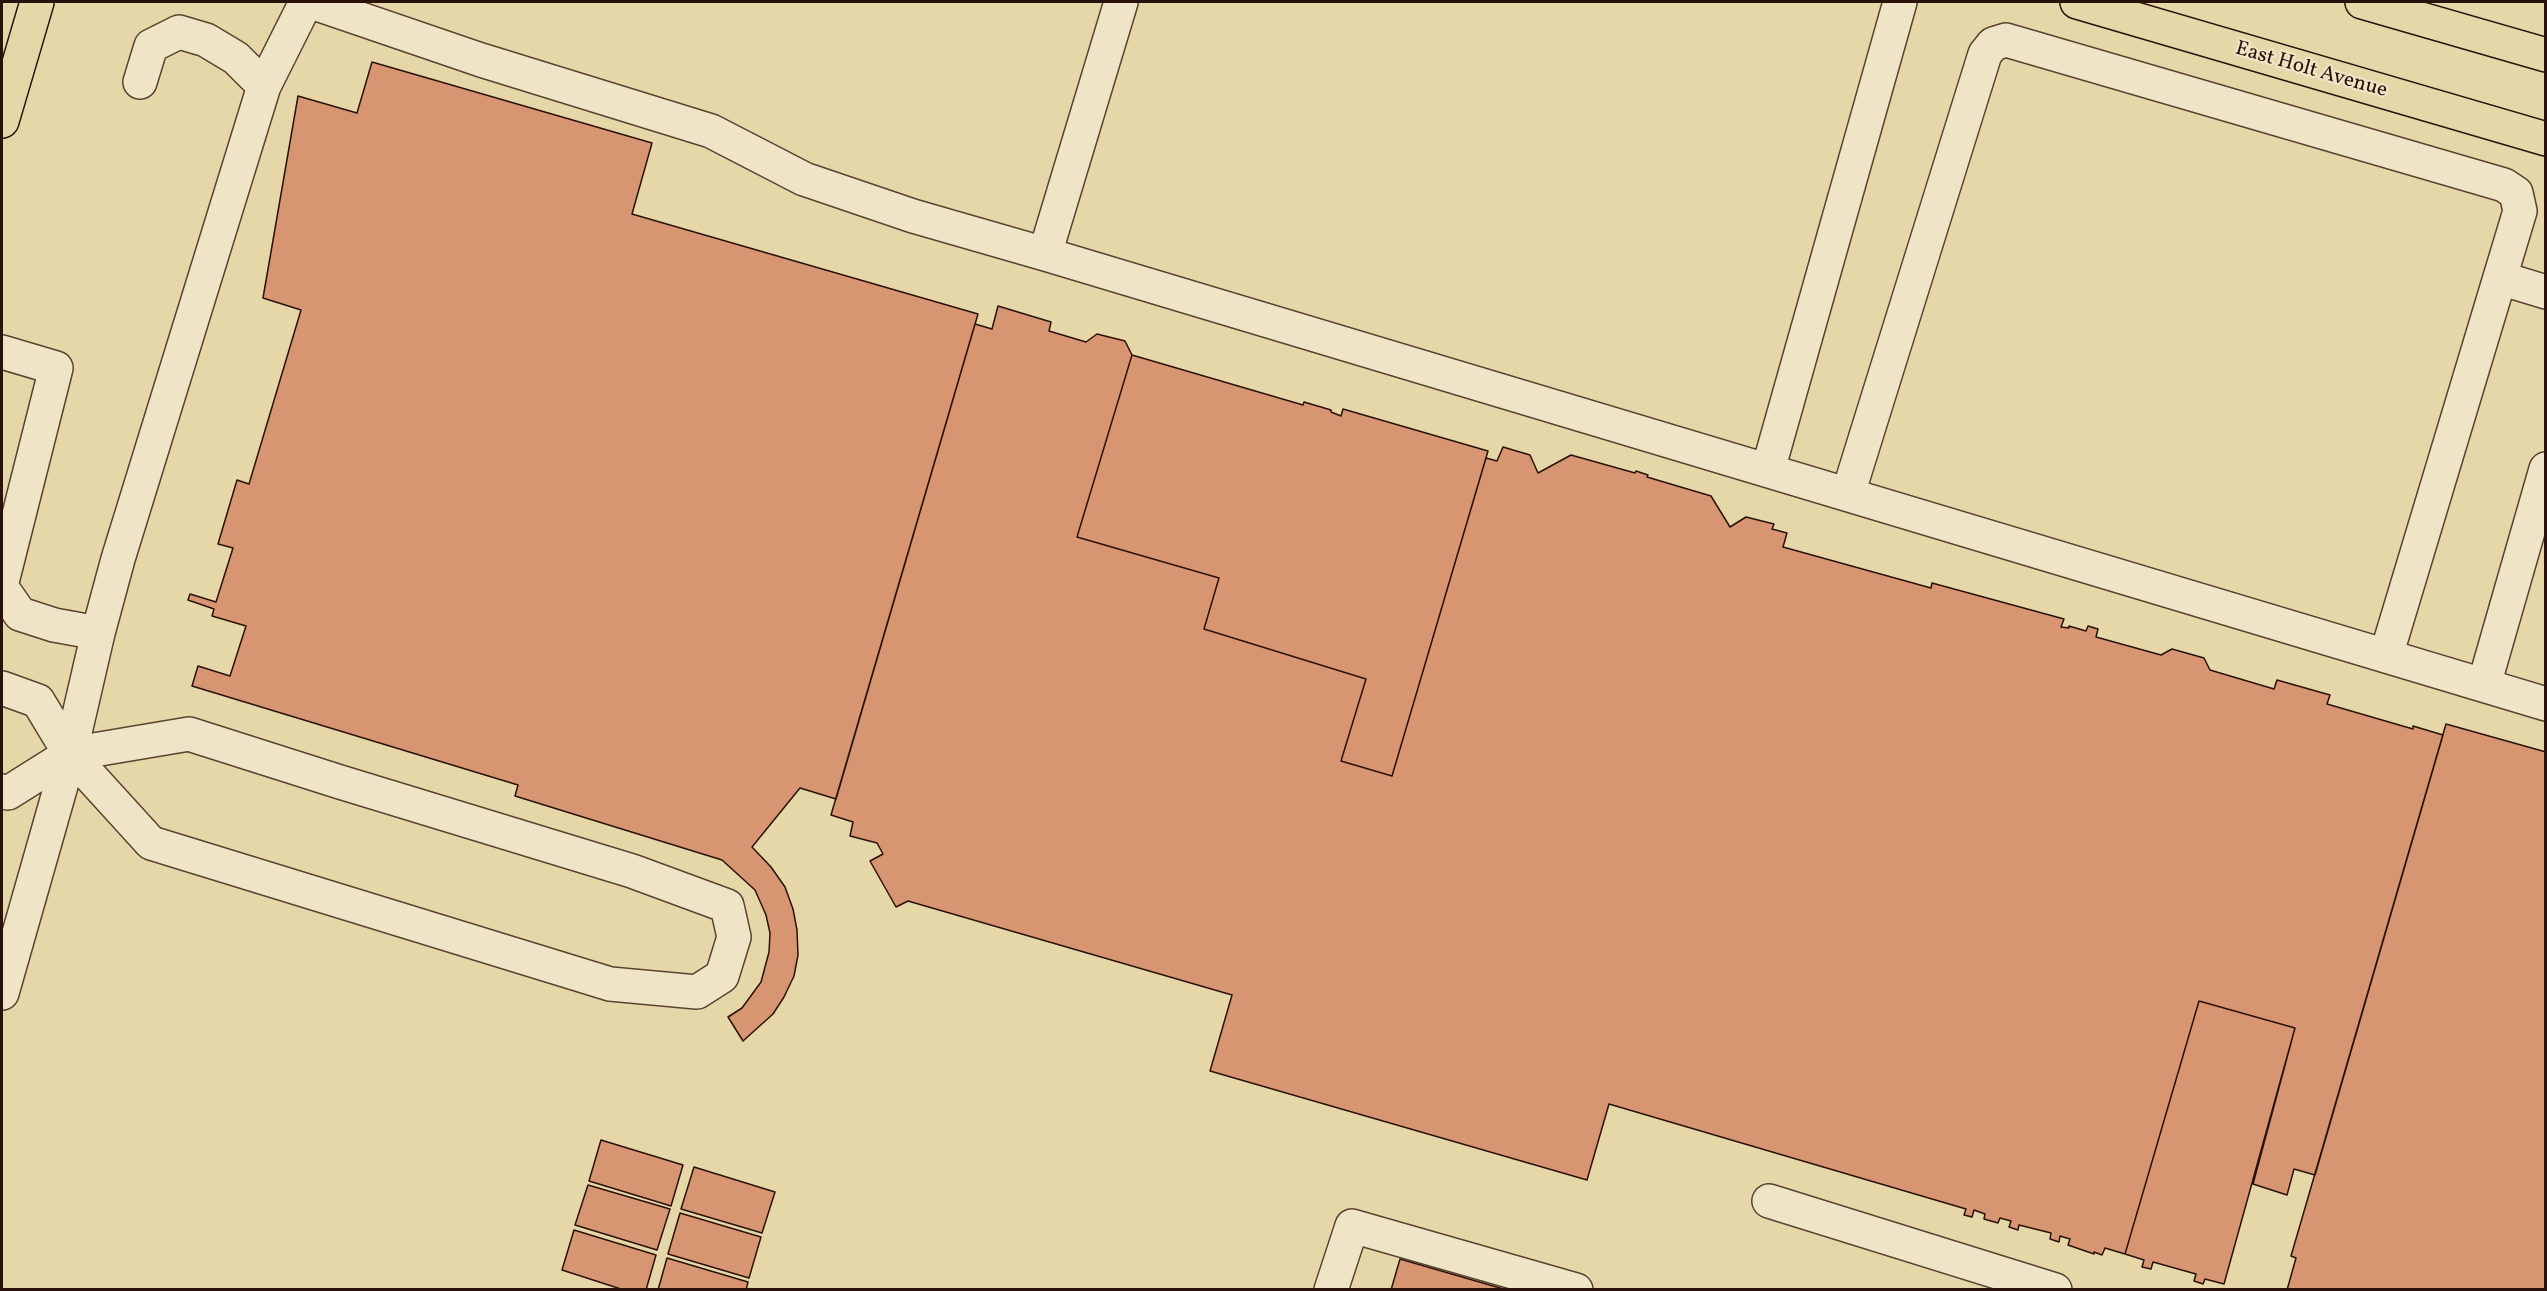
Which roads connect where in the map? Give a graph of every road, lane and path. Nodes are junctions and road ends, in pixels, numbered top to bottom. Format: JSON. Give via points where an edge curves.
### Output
{"nodes":[{"id":1,"x":37,"y":2,"type":"edge"},
{"id":2,"x":309,"y":2,"type":"edge"},
{"id":3,"x":1121,"y":2,"type":"edge"},
{"id":4,"x":1900,"y":2,"type":"edge"},
{"id":5,"x":2077,"y":2,"type":"edge"},
{"id":6,"x":2362,"y":2,"type":"edge"},
{"id":7,"x":2395,"y":6,"type":"edge"},
{"id":8,"x":2546,"y":55,"type":"edge"},
{"id":9,"x":140,"y":82,"type":"dead end"},
{"id":10,"x":264,"y":86,"type":"junction"},
{"id":11,"x":2,"y":121,"type":"edge"},
{"id":12,"x":2546,"y":139,"type":"edge"},
{"id":13,"x":1045,"y":254,"type":"junction"},
{"id":14,"x":2500,"y":278,"type":"junction"},
{"id":15,"x":2546,"y":292,"type":"edge"},
{"id":16,"x":2,"y":352,"type":"edge"},
{"id":17,"x":2546,"y":469,"type":"edge"},
{"id":18,"x":1768,"y":470,"type":"junction"},
{"id":19,"x":1848,"y":494,"type":"junction"},
{"id":20,"x":2,"y":582,"type":"edge"},
{"id":21,"x":2,"y":588,"type":"edge"},
{"id":22,"x":98,"y":633,"type":"junction"},
{"id":23,"x":2386,"y":656,"type":"junction"},
{"id":24,"x":2484,"y":686,"type":"junction"},
{"id":25,"x":2,"y":688,"type":"edge"},
{"id":26,"x":2546,"y":704,"type":"edge"},
{"id":27,"x":70,"y":754,"type":"junction"},
{"id":28,"x":2,"y":790,"type":"edge"},
{"id":29,"x":2,"y":993,"type":"edge"},
{"id":30,"x":1769,"y":1201,"type":"dead end"},
{"id":31,"x":2040,"y":1287,"type":"edge"},
{"id":32,"x":1331,"y":1290,"type":"edge"},
{"id":33,"x":1576,"y":1290,"type":"edge"}],
"edges":[{"from":1,"to":11,"type":"main road"},
{"from":2,"to":10,"type":"lane"},
{"from":2,"to":13,"type":"lane","via":[[711,131],[804,179],[902,213]]},
{"from":3,"to":13,"type":"lane"},
{"from":4,"to":18,"type":"lane"},
{"from":5,"to":12,"type":"main road","name":"East Holt Avenue"},
{"from":6,"to":7,"type":"main road"},
{"from":7,"to":8,"type":"main road"},
{"from":9,"to":10,"type":"lane","via":[[151,46],[179,32],[206,40],[237,58]]},
{"from":10,"to":22,"type":"lane"},
{"from":13,"to":18,"type":"lane"},
{"from":14,"to":15,"type":"lane"},
{"from":14,"to":19,"type":"lane","via":[[2520,211],[2516,193],[2504,185],[2006,40],[1993,45],[1985,54]]},
{"from":14,"to":23,"type":"lane"},
{"from":16,"to":20,"type":"lane","via":[[56,368]]},
{"from":17,"to":24,"type":"lane"},
{"from":18,"to":19,"type":"lane"},
{"from":19,"to":23,"type":"lane"},
{"from":21,"to":22,"type":"lane","via":[[20,614]]},
{"from":22,"to":27,"type":"lane"},
{"from":23,"to":24,"type":"lane"},
{"from":24,"to":26,"type":"lane"},
{"from":25,"to":27,"type":"lane","via":[[38,701]]},
{"from":27,"to":27,"type":"lane","via":[[151,843],[610,984],[697,992],[723,976],[734,937],[728,906],[633,871],[189,734]]},
{"from":27,"to":28,"type":"lane","via":[[8,793]]},
{"from":27,"to":29,"type":"lane"},
{"from":30,"to":31,"type":"lane"},
{"from":32,"to":33,"type":"lane","via":[[1352,1226]]}]}
